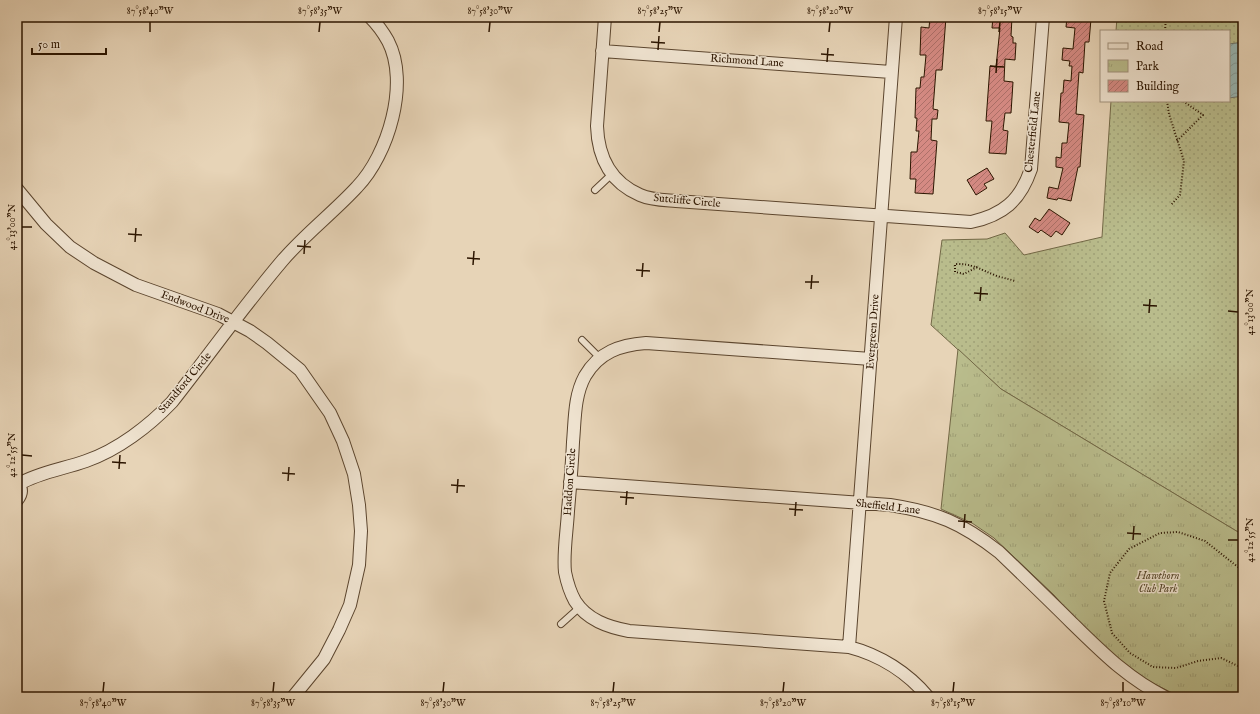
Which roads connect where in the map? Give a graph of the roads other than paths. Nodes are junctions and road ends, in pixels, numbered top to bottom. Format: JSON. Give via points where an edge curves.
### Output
{"nodes":[{"id":1,"x":370,"y":17,"type":"edge"},
{"id":2,"x":605,"y":17,"type":"edge"},
{"id":3,"x":896,"y":17,"type":"edge"},
{"id":4,"x":1042,"y":17,"type":"edge"},
{"id":5,"x":602,"y":51,"type":"junction"},
{"id":6,"x":891,"y":72,"type":"junction"},
{"id":7,"x":612,"y":174,"type":"junction"},
{"id":8,"x":17,"y":189,"type":"edge"},
{"id":9,"x":595,"y":190,"type":"dead end"},
{"id":10,"x":882,"y":216,"type":"junction"},
{"id":11,"x":234,"y":322,"type":"junction"},
{"id":12,"x":582,"y":340,"type":"dead end"},
{"id":13,"x":600,"y":358,"type":"junction"},
{"id":14,"x":871,"y":360,"type":"junction"},
{"id":15,"x":570,"y":482,"type":"junction"},
{"id":16,"x":18,"y":483,"type":"edge"},
{"id":17,"x":17,"y":500,"type":"edge"},
{"id":18,"x":860,"y":504,"type":"junction"},
{"id":19,"x":580,"y":607,"type":"junction"},
{"id":20,"x":561,"y":624,"type":"dead end"},
{"id":21,"x":849,"y":647,"type":"junction"},
{"id":22,"x":294,"y":697,"type":"edge"},
{"id":23,"x":928,"y":697,"type":"edge"},
{"id":24,"x":1165,"y":697,"type":"edge"}],
"edges":[{"from":1,"to":11,"type":"street","name":"Standford Circle","via":[[388,42],[396,76],[394,114],[379,154],[358,187],[293,248]]},
{"from":2,"to":5,"type":"street","name":"Sutcliffe Circle"},
{"from":3,"to":6,"type":"street","name":"Evergreen Drive"},
{"from":4,"to":10,"type":"street","name":"Chesterfield Lane","via":[[1031,169],[1017,197],[999,213],[971,222]]},
{"from":5,"to":6,"type":"street","name":"Richmond Lane"},
{"from":5,"to":7,"type":"street","name":"Sutcliffe Circle","via":[[597,139],[602,159]]},
{"from":6,"to":10,"type":"street","name":"Evergreen Drive"},
{"from":7,"to":9,"type":"lane"},
{"from":7,"to":10,"type":"street","name":"Sutcliffe Circle","via":[[629,190],[650,198]]},
{"from":8,"to":11,"type":"street","name":"Endwood Drive","via":[[46,224],[70,247],[94,263],[136,285]]},
{"from":10,"to":14,"type":"street","name":"Evergreen Drive"},
{"from":11,"to":16,"type":"street","name":"Standford Circle","via":[[172,402],[133,435],[87,461]]},
{"from":11,"to":22,"type":"street","name":"Endwood Drive","via":[[256,335],[300,370],[330,414],[343,441],[357,489],[361,531],[359,565],[350,605],[324,659]]},
{"from":12,"to":13,"type":"lane"},
{"from":13,"to":14,"type":"street","name":"Haddon Circle","via":[[622,346],[646,343]]},
{"from":13,"to":15,"type":"street","name":"Haddon Circle","via":[[585,376],[579,391]]},
{"from":14,"to":18,"type":"street","name":"Evergreen Drive"},
{"from":15,"to":18,"type":"street","name":"Sheffield Lane"},
{"from":15,"to":19,"type":"street","name":"Haddon Circle","via":[[565,572],[569,588]]},
{"from":16,"to":17,"type":"street","name":"Standford Circle","via":[[21,492]]},
{"from":18,"to":21,"type":"street","name":"Evergreen Drive"},
{"from":18,"to":24,"type":"street","name":"Sheffield Lane","via":[[890,505],[917,510],[949,520],[981,538],[999,552],[1100,651],[1128,675]]},
{"from":19,"to":20,"type":"lane"},
{"from":19,"to":21,"type":"street","name":"Haddon Circle","via":[[602,624],[629,631]]},
{"from":21,"to":23,"type":"street","name":"Haddon Circle","via":[[877,657],[901,671]]}]}
